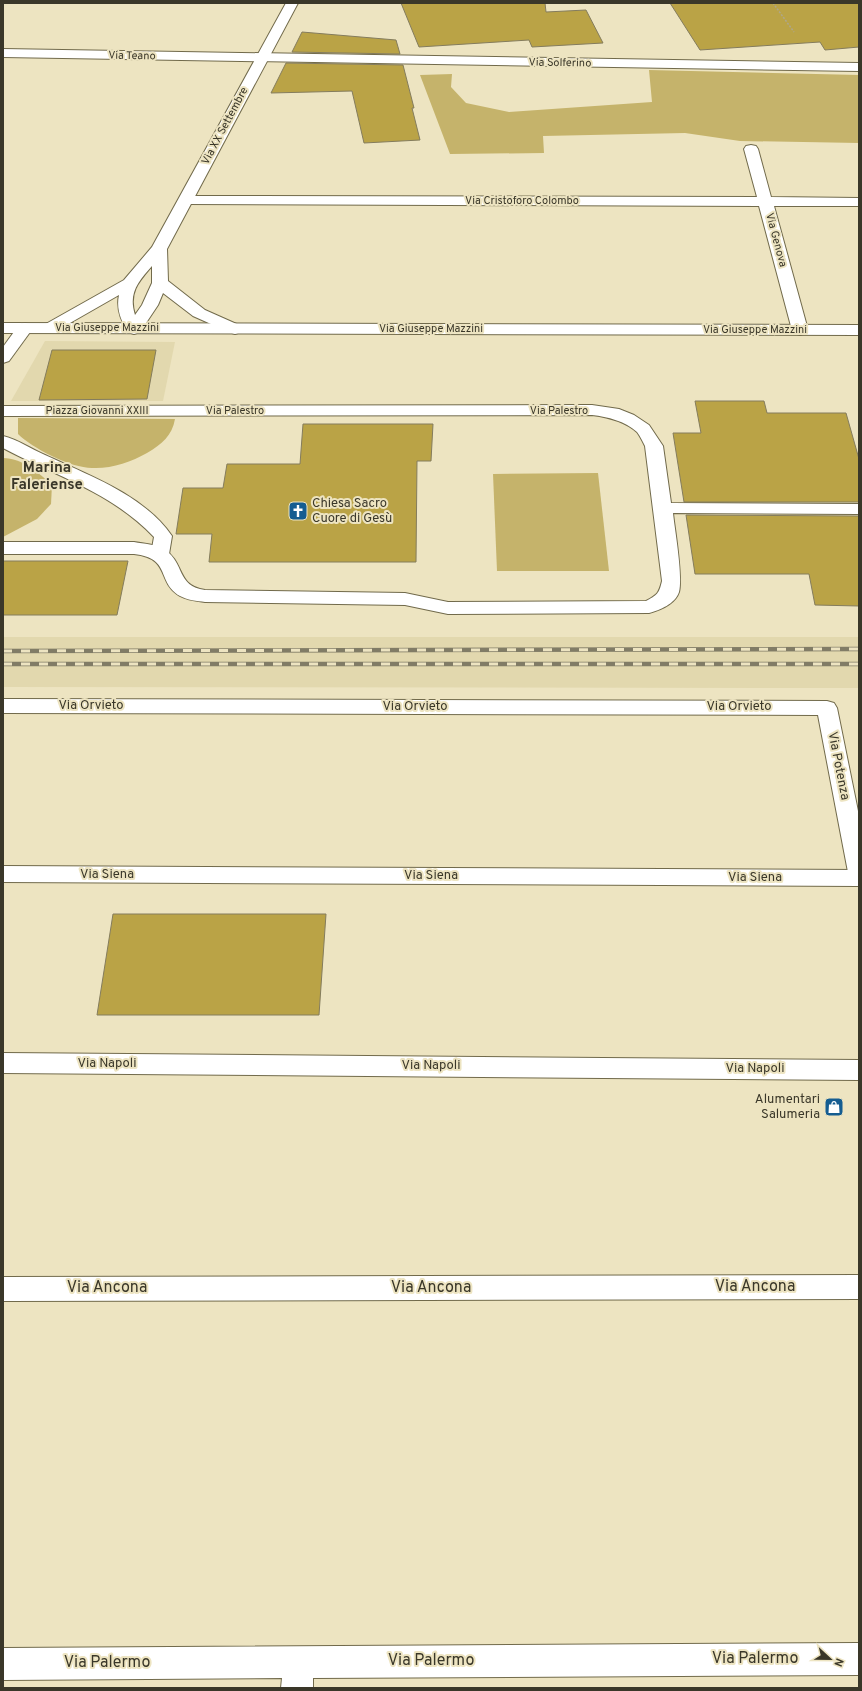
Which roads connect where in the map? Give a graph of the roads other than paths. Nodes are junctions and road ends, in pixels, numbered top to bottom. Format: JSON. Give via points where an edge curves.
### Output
{"nodes":[{"id":1,"x":292,"y":3,"type":"edge"},
{"id":2,"x":3,"y":53,"type":"edge"},
{"id":3,"x":262,"y":58,"type":"junction"},
{"id":4,"x":859,"y":67,"type":"edge"},
{"id":5,"x":751,"y":149,"type":"dead end"},
{"id":6,"x":186,"y":200,"type":"junction"},
{"id":7,"x":766,"y":202,"type":"junction"},
{"id":8,"x":859,"y":202,"type":"edge"},
{"id":9,"x":159,"y":249,"type":"junction"},
{"id":10,"x":129,"y":283,"type":"junction"},
{"id":11,"x":160,"y":283,"type":"junction"},
{"id":12,"x":3,"y":328,"type":"edge"},
{"id":13,"x":25,"y":328,"type":"junction"},
{"id":14,"x":50,"y":328,"type":"junction"},
{"id":15,"x":134,"y":329,"type":"junction"},
{"id":16,"x":235,"y":329,"type":"junction"},
{"id":17,"x":800,"y":330,"type":"junction"},
{"id":18,"x":859,"y":330,"type":"edge"},
{"id":19,"x":3,"y":358,"type":"edge"},
{"id":20,"x":3,"y":411,"type":"edge"},
{"id":21,"x":191,"y":411,"type":"joint"},
{"id":22,"x":3,"y":441,"type":"edge"},
{"id":23,"x":663,"y":508,"type":"junction"},
{"id":24,"x":859,"y":509,"type":"edge"},
{"id":25,"x":3,"y":548,"type":"edge"},
{"id":26,"x":160,"y":554,"type":"junction"},
{"id":27,"x":3,"y":706,"type":"edge"},
{"id":28,"x":827,"y":708,"type":"joint"},
{"id":29,"x":859,"y":872,"type":"edge"},
{"id":30,"x":3,"y":874,"type":"edge"},
{"id":31,"x":859,"y":878,"type":"edge"},
{"id":32,"x":3,"y":1063,"type":"edge"},
{"id":33,"x":859,"y":1070,"type":"edge"},
{"id":34,"x":859,"y":1286,"type":"edge"},
{"id":35,"x":3,"y":1289,"type":"edge"},
{"id":36,"x":859,"y":1659,"type":"edge"},
{"id":37,"x":3,"y":1664,"type":"edge"},
{"id":38,"x":298,"y":1675,"type":"edge"}],
"edges":[{"from":1,"to":3,"type":"street","name":"Via XX Settembre"},
{"from":2,"to":3,"type":"street","name":"Via Teano"},
{"from":3,"to":4,"type":"street","name":"Via Solferino"},
{"from":3,"to":6,"type":"street","name":"Via XX Settembre"},
{"from":5,"to":7,"type":"street","name":"Via Genova"},
{"from":6,"to":7,"type":"street","name":"Via Cristoforo Colombo"},
{"from":6,"to":9,"type":"street","name":"Via XX Settembre"},
{"from":7,"to":8,"type":"street","name":"Via Cristoforo Colombo"},
{"from":7,"to":17,"type":"street","name":"Via Genova"},
{"from":9,"to":10,"type":"street","name":"Via XX Settembre"},
{"from":9,"to":11,"type":"street"},
{"from":10,"to":14,"type":"street","name":"Via XX Settembre"},
{"from":10,"to":15,"type":"street","via":[[125,302],[126,313]]},
{"from":11,"to":15,"type":"street","via":[[150,305]]},
{"from":11,"to":16,"type":"street","via":[[199,313]]},
{"from":12,"to":13,"type":"street","name":"Via Giuseppe Mazzini"},
{"from":13,"to":14,"type":"street","name":"Via Giuseppe Mazzini"},
{"from":13,"to":19,"type":"street"},
{"from":14,"to":15,"type":"street","name":"Via Giuseppe Mazzini"},
{"from":15,"to":16,"type":"street","name":"Via Giuseppe Mazzini"},
{"from":16,"to":17,"type":"street","name":"Via Giuseppe Mazzini"},
{"from":17,"to":18,"type":"street","name":"Via Giuseppe Mazzini"},
{"from":20,"to":21,"type":"street","name":"Piazza Giovanni XXIII"},
{"from":21,"to":23,"type":"street","name":"Via Palestro","via":[[592,410],[613,413],[642,429],[654,446]]},
{"from":22,"to":26,"type":"street","via":[[109,492],[133,509],[163,536]]},
{"from":23,"to":24,"type":"street"},
{"from":23,"to":26,"type":"street","name":"Via Palestro","via":[[671,581],[669,593],[661,601],[648,607],[448,608],[405,599],[206,596],[188,593],[182,588]]},
{"from":25,"to":26,"type":"street","via":[[134,548]]},
{"from":27,"to":28,"type":"street","name":"Via Orvieto"},
{"from":28,"to":29,"type":"street","name":"Via Potenza"},
{"from":30,"to":31,"type":"street","name":"Via Siena"},
{"from":32,"to":33,"type":"street","name":"Via Napoli"},
{"from":34,"to":35,"type":"street","name":"Via Ancona"},
{"from":36,"to":38,"type":"street","name":"Via Palermo"},
{"from":37,"to":38,"type":"street","name":"Via Palermo"}]}
